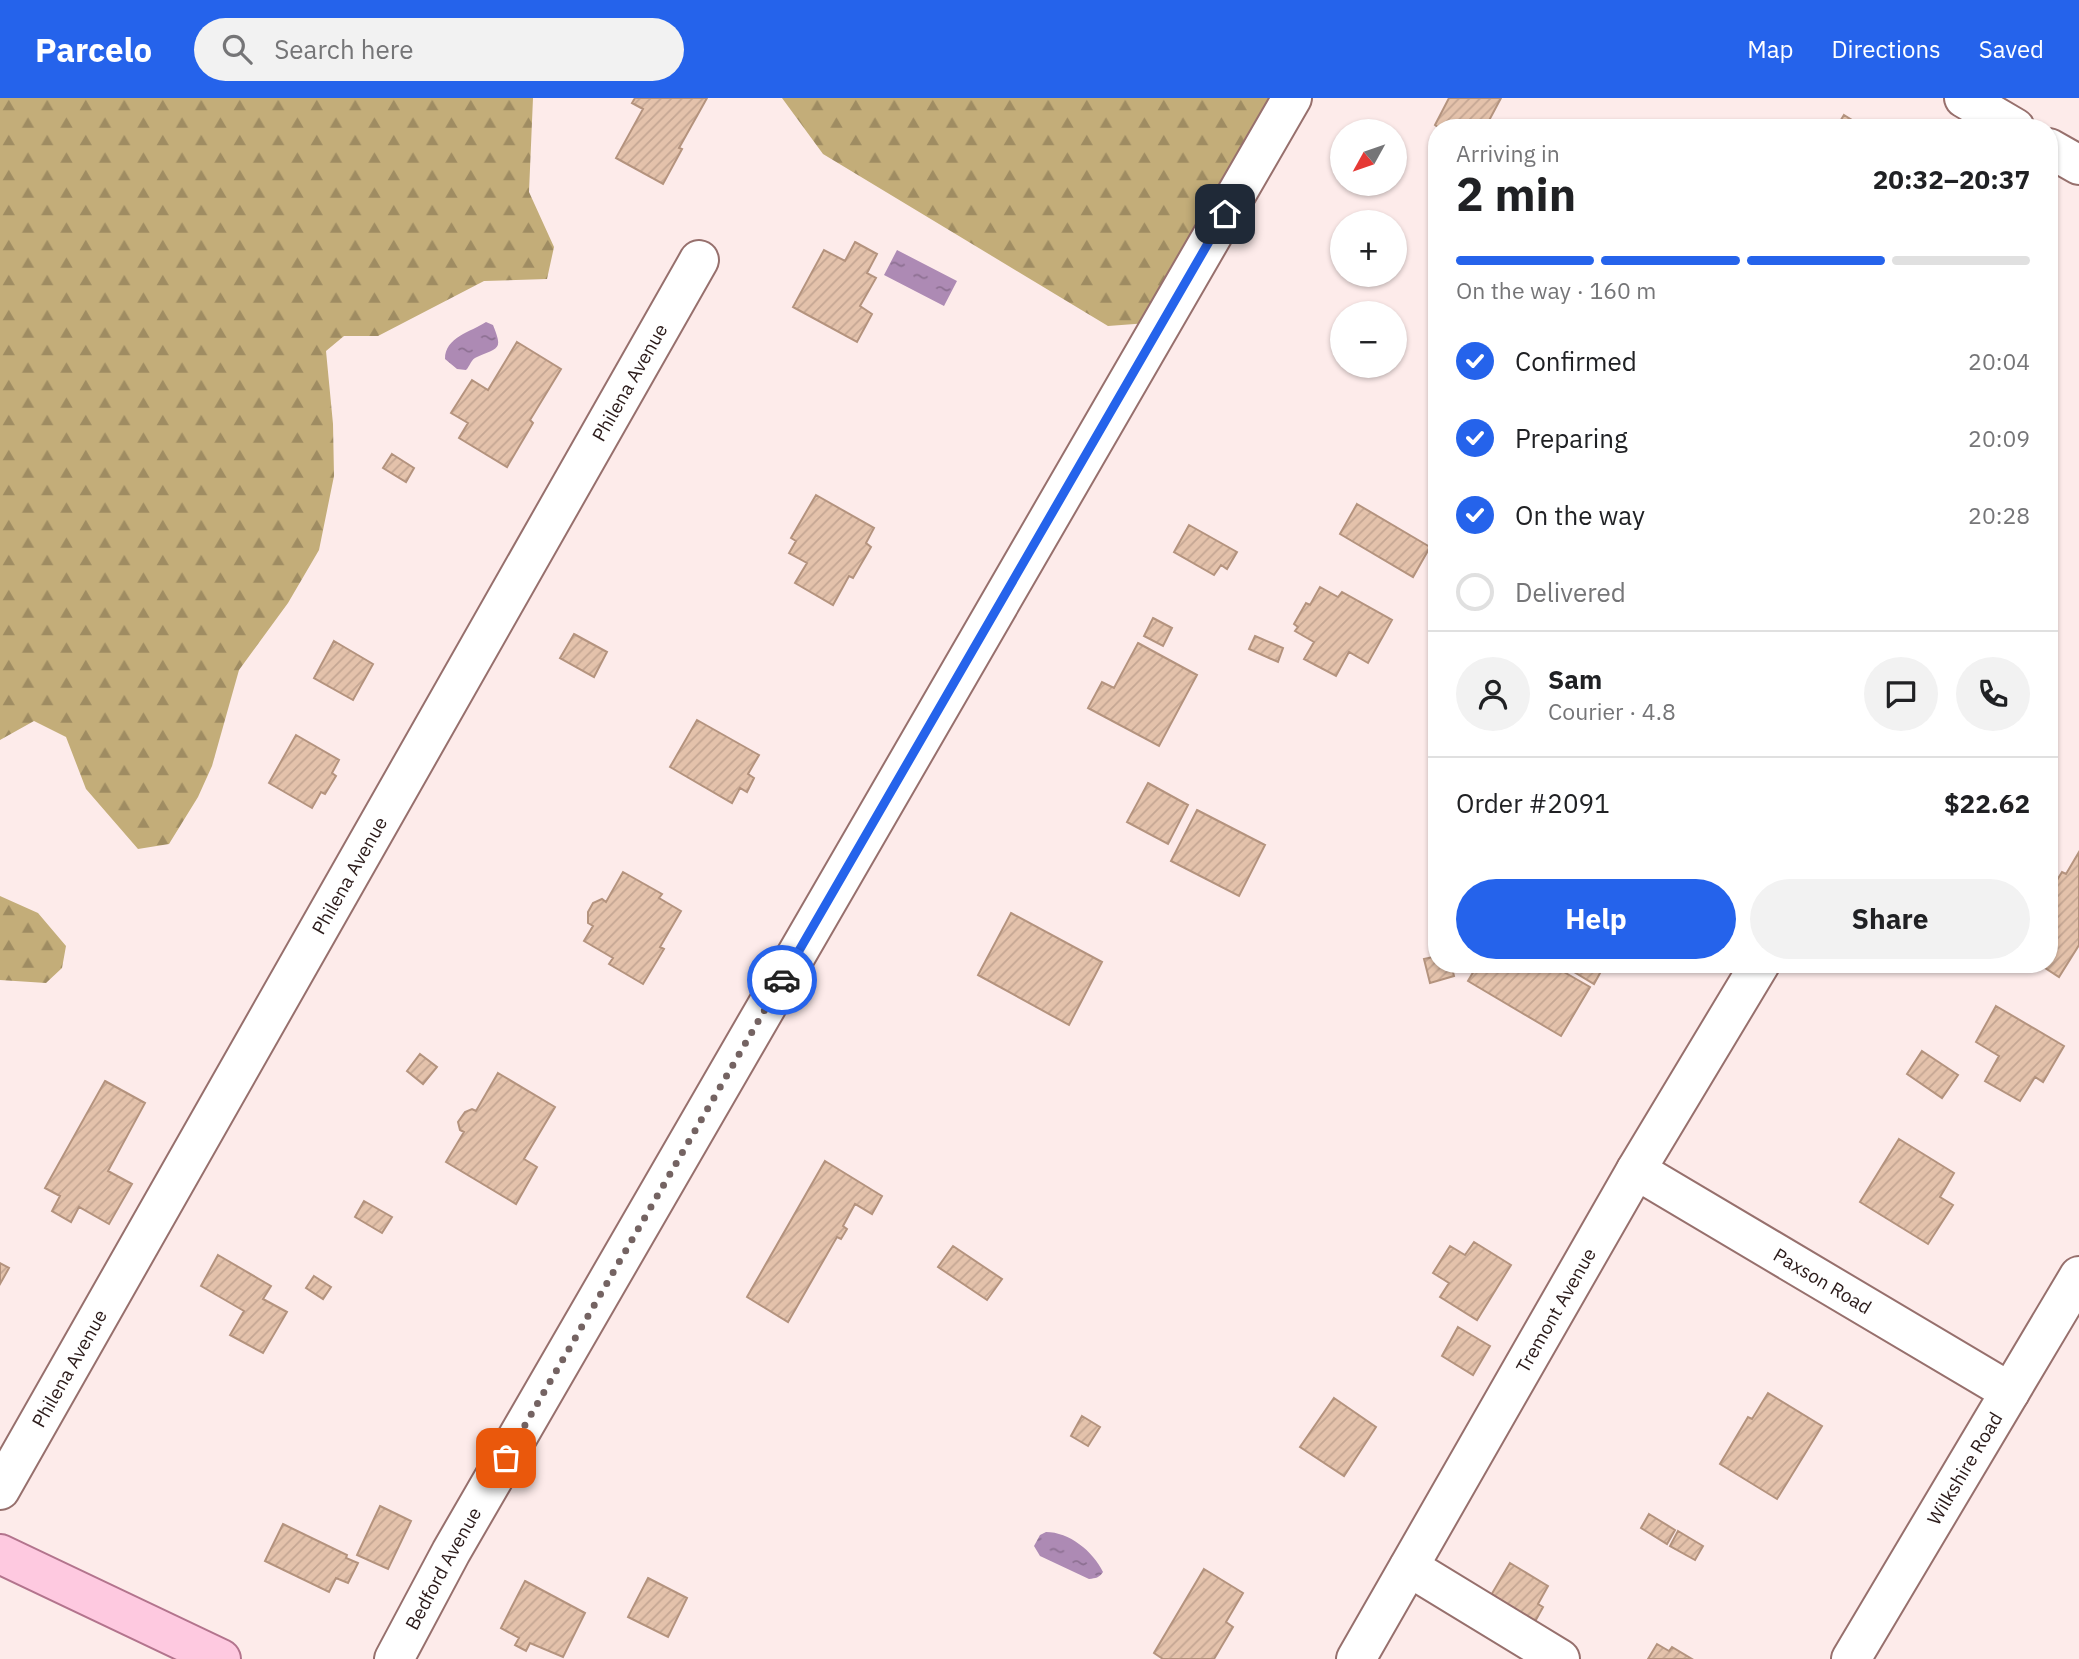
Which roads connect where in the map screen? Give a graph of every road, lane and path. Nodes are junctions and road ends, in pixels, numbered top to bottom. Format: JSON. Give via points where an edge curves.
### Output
{"nodes":[{"id":1,"x":1292,"y":98,"type":"edge"},
{"id":2,"x":1964,"y":98,"type":"edge"},
{"id":3,"x":2000,"y":119,"type":"edge"},
{"id":4,"x":2058,"y":153,"type":"edge"},
{"id":5,"x":2079,"y":165,"type":"edge"},
{"id":6,"x":699,"y":261,"type":"dead end"},
{"id":7,"x":1755,"y":973,"type":"edge"},
{"id":8,"x":1636,"y":1170,"type":"junction"},
{"id":9,"x":2079,"y":1276,"type":"edge"},
{"id":10,"x":2010,"y":1392,"type":"junction"},
{"id":11,"x":0,"y":1490,"type":"edge"},
{"id":12,"x":0,"y":1554,"type":"edge"},
{"id":13,"x":1409,"y":1567,"type":"junction"},
{"id":14,"x":221,"y":1659,"type":"edge"},
{"id":15,"x":394,"y":1659,"type":"edge"},
{"id":16,"x":1356,"y":1659,"type":"edge"},
{"id":17,"x":1560,"y":1659,"type":"edge"},
{"id":18,"x":1851,"y":1659,"type":"edge"}],
"edges":[{"from":1,"to":15,"type":"street","name":"Bedford Avenue","via":[[451,1552]]},
{"from":2,"to":3,"type":"street"},
{"from":4,"to":5,"type":"street"},
{"from":6,"to":11,"type":"street","name":"Philena Avenue"},
{"from":7,"to":8,"type":"street","name":"Tremont Avenue"},
{"from":8,"to":10,"type":"street","name":"Paxson Road"},
{"from":8,"to":13,"type":"street","name":"Tremont Avenue"},
{"from":9,"to":10,"type":"street","name":"Wilkshire Road"},
{"from":10,"to":18,"type":"street","name":"Wilkshire Road"},
{"from":12,"to":14,"type":"main road"},
{"from":13,"to":16,"type":"street","name":"Tremont Avenue"},
{"from":13,"to":17,"type":"street"}]}
